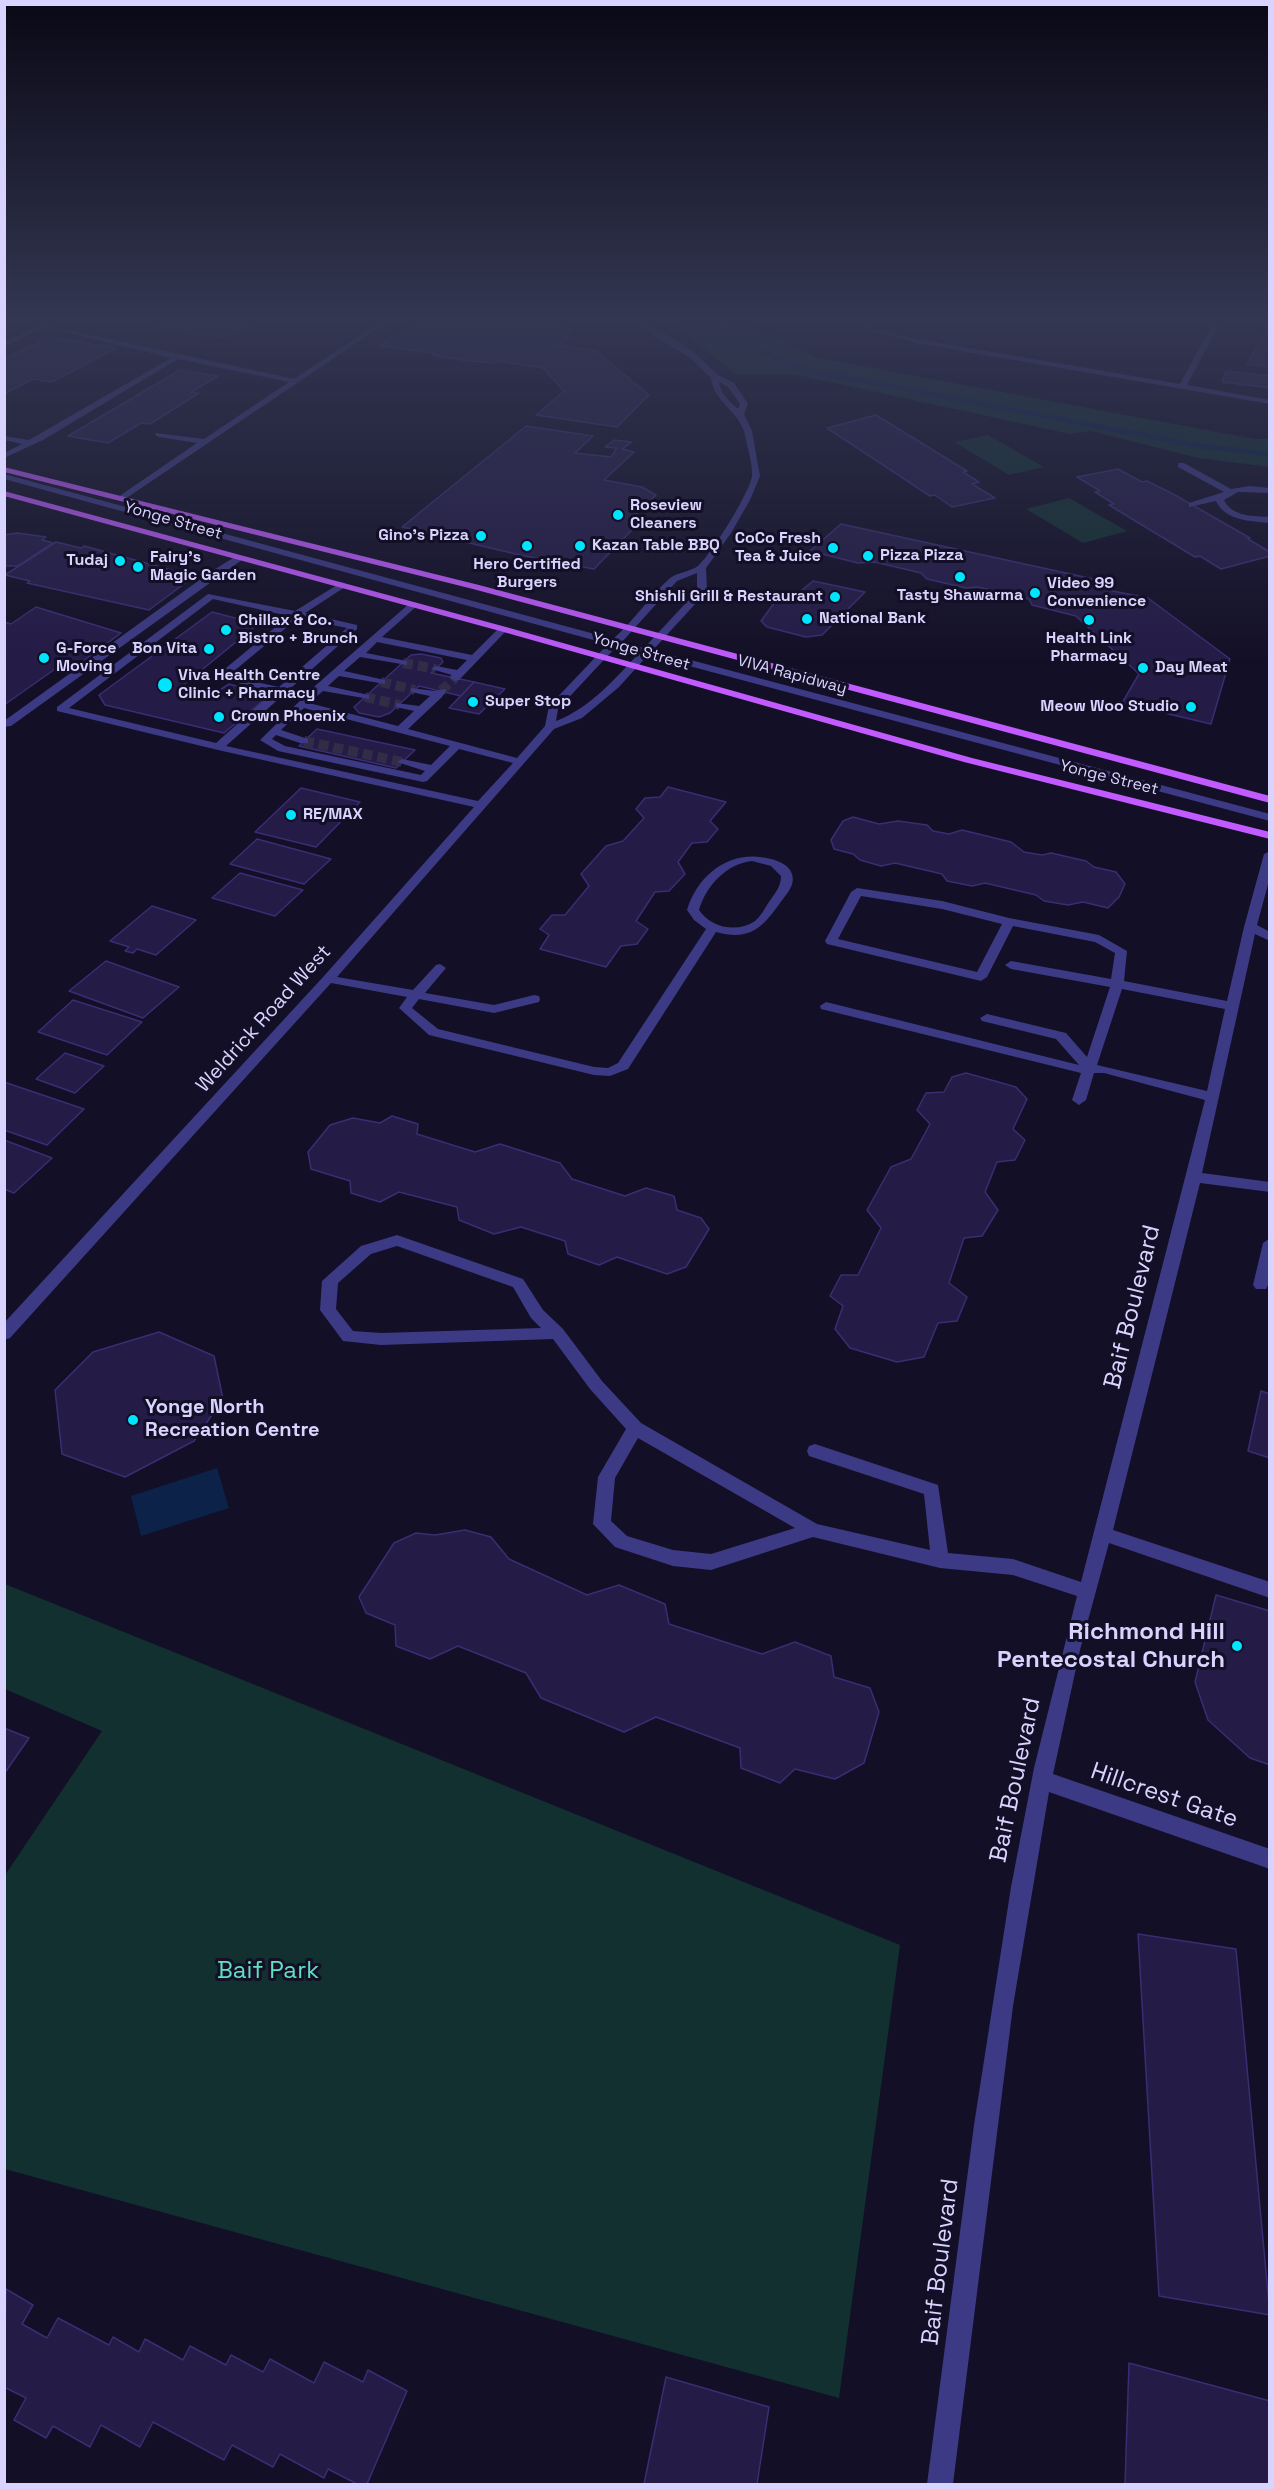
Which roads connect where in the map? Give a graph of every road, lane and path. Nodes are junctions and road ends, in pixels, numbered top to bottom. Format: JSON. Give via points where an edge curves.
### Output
{"nodes":[{"id":1,"x":44,"y":435,"type":"edge"},
{"id":2,"x":159,"y":435,"type":"dead end"},
{"id":3,"x":213,"y":435,"type":"edge"},
{"id":4,"x":749,"y":435,"type":"edge"},
{"id":5,"x":4,"y":438,"type":"edge"},
{"id":6,"x":204,"y":441,"type":"junction"},
{"id":7,"x":31,"y":443,"type":"junction"},
{"id":8,"x":4,"y":456,"type":"edge"},
{"id":9,"x":1181,"y":465,"type":"dead end"},
{"id":10,"x":4,"y":469,"type":"edge"},
{"id":11,"x":4,"y":476,"type":"edge"},
{"id":12,"x":4,"y":483,"type":"edge"},
{"id":13,"x":1269,"y":491,"type":"edge"},
{"id":14,"x":4,"y":493,"type":"edge"},
{"id":15,"x":1226,"y":494,"type":"junction"},
{"id":16,"x":119,"y":499,"type":"junction"},
{"id":17,"x":1192,"y":505,"type":"dead end"},
{"id":18,"x":1269,"y":519,"type":"edge"},
{"id":19,"x":241,"y":557,"type":"junction"},
{"id":20,"x":306,"y":560,"type":"junction"},
{"id":21,"x":700,"y":568,"type":"junction"},
{"id":22,"x":342,"y":585,"type":"junction"},
{"id":23,"x":413,"y":604,"type":"junction"},
{"id":24,"x":296,"y":615,"type":"junction"},
{"id":25,"x":503,"y":629,"type":"junction"},
{"id":26,"x":630,"y":629,"type":"junction"},
{"id":27,"x":661,"y":638,"type":"junction"},
{"id":28,"x":375,"y":639,"type":"junction"},
{"id":29,"x":616,"y":643,"type":"junction"},
{"id":30,"x":646,"y":651,"type":"junction"},
{"id":31,"x":358,"y":654,"type":"junction"},
{"id":32,"x":599,"y":657,"type":"junction"},
{"id":33,"x":474,"y":658,"type":"junction"},
{"id":34,"x":403,"y":663,"type":"tunnel mouth"},
{"id":35,"x":630,"y":666,"type":"junction"},
{"id":36,"x":436,"y":669,"type":"tunnel mouth"},
{"id":37,"x":337,"y":673,"type":"junction"},
{"id":38,"x":381,"y":682,"type":"tunnel mouth"},
{"id":39,"x":320,"y":687,"type":"junction"},
{"id":40,"x":281,"y":690,"type":"junction"},
{"id":41,"x":415,"y":690,"type":"tunnel mouth"},
{"id":42,"x":365,"y":697,"type":"tunnel mouth"},
{"id":43,"x":302,"y":704,"type":"junction"},
{"id":44,"x":400,"y":705,"type":"tunnel mouth"},
{"id":45,"x":422,"y":710,"type":"junction"},
{"id":46,"x":7,"y":724,"type":"dead end"},
{"id":47,"x":550,"y":727,"type":"junction"},
{"id":48,"x":274,"y":730,"type":"junction"},
{"id":49,"x":399,"y":731,"type":"junction"},
{"id":50,"x":304,"y":741,"type":"tunnel mouth"},
{"id":51,"x":456,"y":746,"type":"junction"},
{"id":52,"x":218,"y":747,"type":"junction"},
{"id":53,"x":518,"y":761,"type":"junction"},
{"id":54,"x":402,"y":762,"type":"tunnel mouth"},
{"id":55,"x":434,"y":769,"type":"junction"},
{"id":56,"x":1269,"y":800,"type":"edge"},
{"id":57,"x":480,"y":806,"type":"junction"},
{"id":58,"x":1269,"y":818,"type":"edge"},
{"id":59,"x":1269,"y":836,"type":"edge"},
{"id":60,"x":1269,"y":854,"type":"edge"},
{"id":61,"x":1009,"y":922,"type":"junction"},
{"id":62,"x":1250,"y":927,"type":"junction"},
{"id":63,"x":713,"y":928,"type":"junction"},
{"id":64,"x":1269,"y":937,"type":"edge"},
{"id":65,"x":1011,"y":965,"type":"dead end"},
{"id":66,"x":440,"y":968,"type":"dead end"},
{"id":67,"x":328,"y":979,"type":"junction"},
{"id":68,"x":1117,"y":984,"type":"junction"},
{"id":69,"x":417,"y":994,"type":"junction"},
{"id":70,"x":534,"y":999,"type":"dead end"},
{"id":71,"x":826,"y":1006,"type":"dead end"},
{"id":72,"x":1233,"y":1006,"type":"junction"},
{"id":73,"x":987,"y":1018,"type":"dead end"},
{"id":74,"x":1090,"y":1069,"type":"junction"},
{"id":75,"x":1212,"y":1097,"type":"junction"},
{"id":76,"x":1078,"y":1100,"type":"dead end"},
{"id":77,"x":1194,"y":1177,"type":"junction"},
{"id":78,"x":1269,"y":1187,"type":"edge"},
{"id":79,"x":1269,"y":1243,"type":"edge"},
{"id":80,"x":1262,"y":1285,"type":"dead end"},
{"id":81,"x":557,"y":1333,"type":"junction"},
{"id":82,"x":4,"y":1334,"type":"edge"},
{"id":83,"x":634,"y":1428,"type":"junction"},
{"id":84,"x":815,"y":1451,"type":"dead end"},
{"id":85,"x":813,"y":1530,"type":"junction"},
{"id":86,"x":1103,"y":1534,"type":"junction"},
{"id":87,"x":940,"y":1560,"type":"junction"},
{"id":88,"x":1269,"y":1590,"type":"edge"},
{"id":89,"x":1086,"y":1591,"type":"junction"},
{"id":90,"x":1042,"y":1780,"type":"junction"},
{"id":91,"x":1269,"y":1859,"type":"edge"},
{"id":92,"x":940,"y":2484,"type":"edge"}],
"edges":[{"from":1,"to":7,"type":"street"},
{"from":2,"to":6,"type":"street"},
{"from":3,"to":6,"type":"street"},
{"from":4,"to":21,"type":"street","via":[[756,476],[727,533]]},
{"from":5,"to":7,"type":"street"},
{"from":6,"to":16,"type":"street"},
{"from":7,"to":8,"type":"street"},
{"from":9,"to":15,"type":"street"},
{"from":10,"to":16,"type":"main road","name":"Yonge Street"},
{"from":11,"to":20,"type":"street","name":"VIVA Rapidway"},
{"from":12,"to":20,"type":"street","name":"VIVA Rapidway","via":[[282,559]]},
{"from":13,"to":15,"type":"street","via":[[1251,489]]},
{"from":14,"to":19,"type":"main road","name":"Yonge Street"},
{"from":15,"to":17,"type":"street"},
{"from":15,"to":18,"type":"street","via":[[1221,504],[1235,514]]},
{"from":16,"to":26,"type":"main road","name":"Yonge Street"},
{"from":19,"to":22,"type":"main road","name":"Yonge Street"},
{"from":19,"to":46,"type":"street"},
{"from":20,"to":29,"type":"street","name":"VIVA Rapidway"},
{"from":21,"to":26,"type":"street","name":"Weldrick Road West","via":[[674,579]]},
{"from":21,"to":27,"type":"street","name":"Weldrick Road West","via":[[702,591]]},
{"from":22,"to":23,"type":"main road","name":"Yonge Street"},
{"from":22,"to":24,"type":"street"},
{"from":23,"to":25,"type":"main road","name":"Yonge Street"},
{"from":23,"to":28,"type":"street"},
{"from":24,"to":40,"type":"street","via":[[354,627]]},
{"from":24,"to":40,"type":"street","via":[[220,677]]},
{"from":24,"to":52,"type":"street","via":[[211,596],[62,709]]},
{"from":25,"to":32,"type":"main road","name":"Yonge Street"},
{"from":25,"to":33,"type":"street"},
{"from":26,"to":27,"type":"main road","name":"Yonge Street"},
{"from":26,"to":29,"type":"street","name":"Weldrick Road West"},
{"from":27,"to":30,"type":"street","name":"Weldrick Road West"},
{"from":27,"to":56,"type":"main road","name":"Yonge Street"},
{"from":28,"to":31,"type":"street"},
{"from":28,"to":33,"type":"street"},
{"from":29,"to":30,"type":"street","name":"VIVA Rapidway"},
{"from":29,"to":32,"type":"street","name":"Weldrick Road West"},
{"from":30,"to":35,"type":"street","name":"Weldrick Road West"},
{"from":30,"to":58,"type":"street","name":"VIVA Rapidway"},
{"from":31,"to":34,"type":"street"},
{"from":31,"to":37,"type":"street"},
{"from":32,"to":35,"type":"main road","name":"Yonge Street"},
{"from":32,"to":47,"type":"street","name":"Weldrick Road West","via":[[553,708]]},
{"from":33,"to":36,"type":"street","via":[[457,676]]},
{"from":35,"to":47,"type":"street","name":"Weldrick Road West","via":[[615,685],[578,716]]},
{"from":35,"to":59,"type":"main road","name":"Yonge Street","via":[[968,760]]},
{"from":37,"to":38,"type":"street"},
{"from":37,"to":39,"type":"street"},
{"from":39,"to":42,"type":"street"},
{"from":39,"to":43,"type":"street"},
{"from":40,"to":52,"type":"street"},
{"from":41,"to":45,"type":"street","via":[[440,693]]},
{"from":43,"to":48,"type":"street"},
{"from":43,"to":49,"type":"street"},
{"from":44,"to":45,"type":"street"},
{"from":45,"to":49,"type":"street"},
{"from":47,"to":53,"type":"street","name":"Weldrick Road West"},
{"from":48,"to":50,"type":"street"},
{"from":48,"to":55,"type":"street","via":[[265,740],[282,749],[423,779]]},
{"from":49,"to":51,"type":"street"},
{"from":51,"to":53,"type":"street"},
{"from":51,"to":55,"type":"street"},
{"from":52,"to":57,"type":"street"},
{"from":53,"to":57,"type":"street","name":"Weldrick Road West"},
{"from":54,"to":55,"type":"street"},
{"from":57,"to":67,"type":"street","name":"Weldrick Road West"},
{"from":60,"to":62,"type":"street","name":"Baif Boulevard"},
{"from":61,"to":61,"type":"street","via":[[942,905],[857,892],[831,941],[981,977]]},
{"from":61,"to":68,"type":"street","via":[[1099,939],[1121,951]]},
{"from":62,"to":64,"type":"street"},
{"from":62,"to":72,"type":"street","name":"Baif Boulevard"},
{"from":63,"to":63,"type":"street","via":[[703,923],[693,909],[721,866],[752,858],[781,868],[787,881],[765,918],[737,930]]},
{"from":63,"to":69,"type":"street","via":[[623,1066],[610,1072],[434,1032],[405,1008]]},
{"from":65,"to":68,"type":"street"},
{"from":66,"to":69,"type":"street"},
{"from":67,"to":69,"type":"street"},
{"from":67,"to":82,"type":"street","name":"Weldrick Road West"},
{"from":68,"to":72,"type":"street"},
{"from":68,"to":74,"type":"street"},
{"from":69,"to":70,"type":"street","via":[[494,1009]]},
{"from":71,"to":74,"type":"street","via":[[1074,1069]]},
{"from":72,"to":75,"type":"street","name":"Baif Boulevard"},
{"from":73,"to":74,"type":"street","via":[[1061,1036]]},
{"from":74,"to":75,"type":"street","via":[[1104,1069]]},
{"from":74,"to":76,"type":"street"},
{"from":75,"to":77,"type":"street","name":"Baif Boulevard"},
{"from":77,"to":78,"type":"street"},
{"from":77,"to":86,"type":"street","name":"Baif Boulevard"},
{"from":79,"to":80,"type":"street"},
{"from":81,"to":81,"type":"street","via":[[537,1314],[518,1283],[397,1240],[366,1250],[330,1281],[328,1310],[349,1337]]},
{"from":81,"to":83,"type":"street"},
{"from":83,"to":85,"type":"street"},
{"from":83,"to":85,"type":"street","via":[[607,1477],[602,1524],[621,1542],[673,1558],[711,1562]]},
{"from":84,"to":87,"type":"street","via":[[932,1490]]},
{"from":85,"to":87,"type":"street"},
{"from":86,"to":88,"type":"street"},
{"from":86,"to":89,"type":"street","name":"Baif Boulevard"},
{"from":87,"to":89,"type":"street","via":[[1013,1567]]},
{"from":89,"to":90,"type":"street","name":"Baif Boulevard"},
{"from":90,"to":91,"type":"street","name":"Hillcrest Gate"},
{"from":90,"to":92,"type":"street","name":"Baif Boulevard","via":[[1004,1986]]}]}
